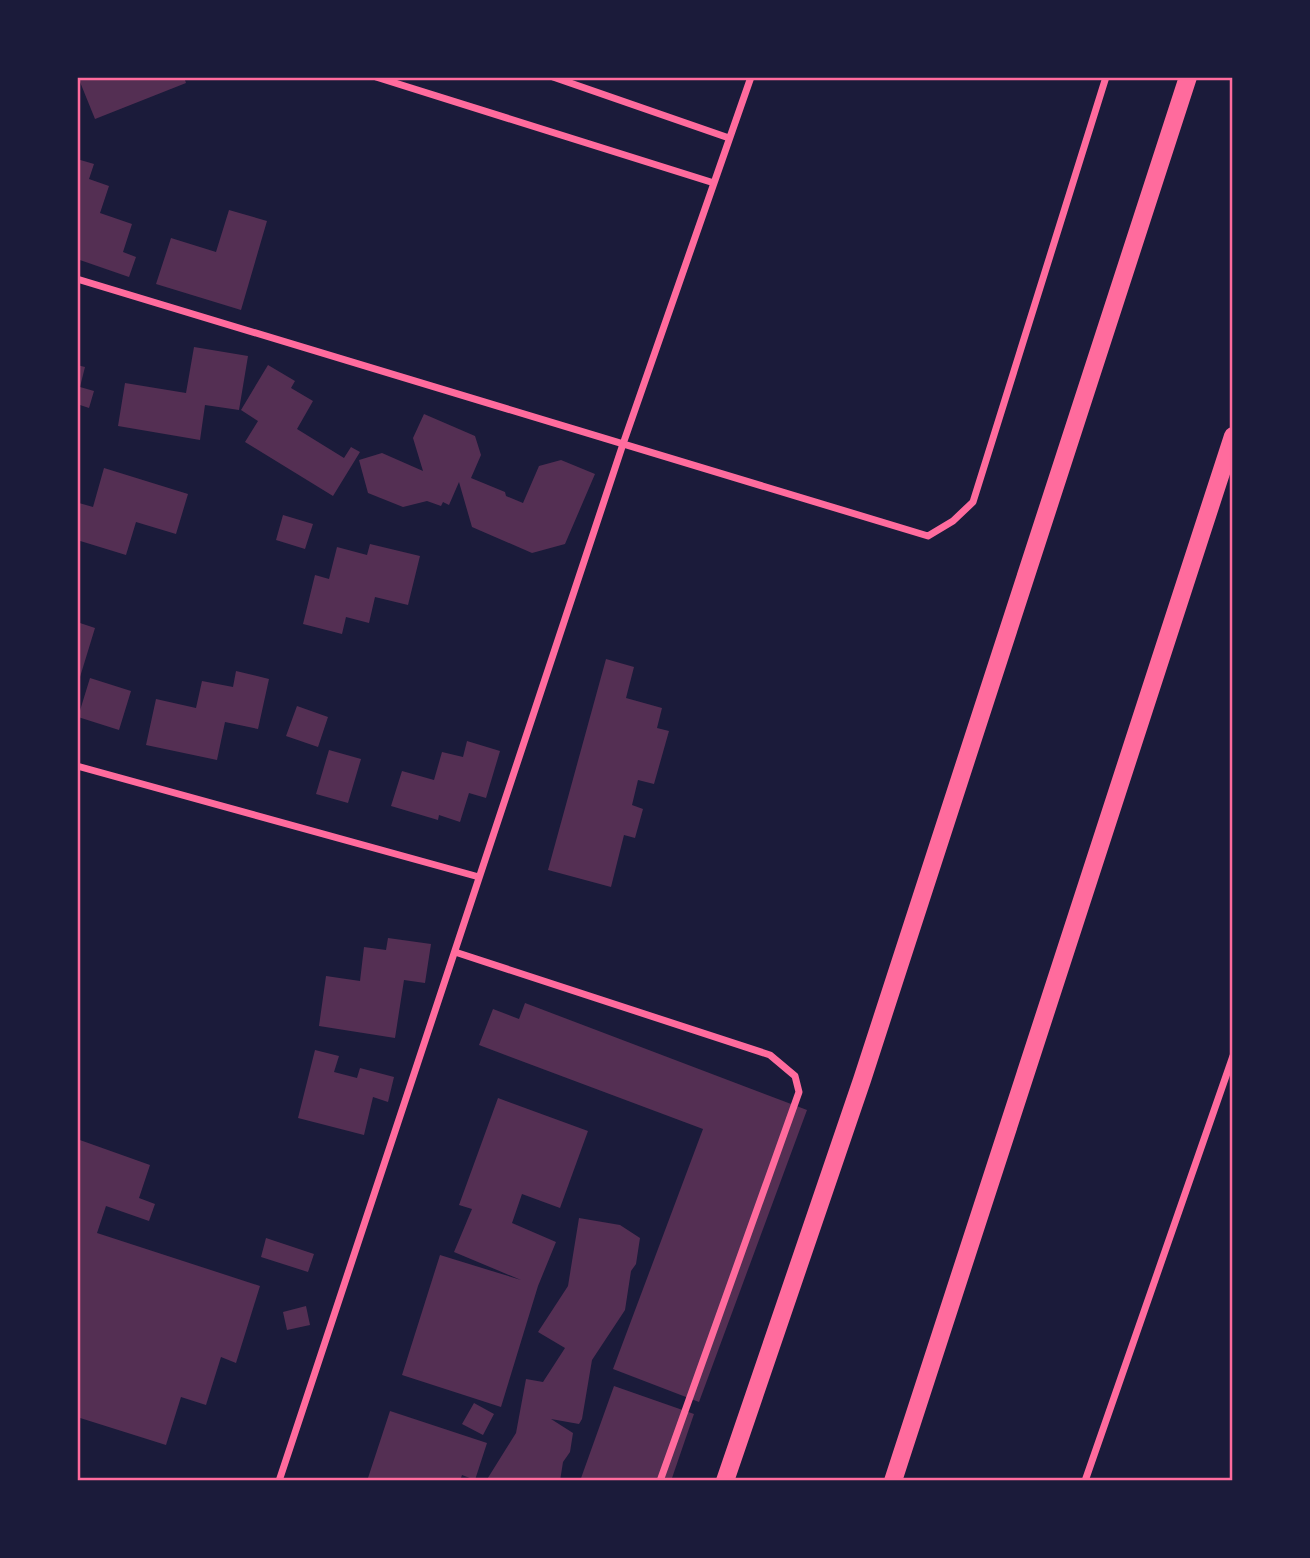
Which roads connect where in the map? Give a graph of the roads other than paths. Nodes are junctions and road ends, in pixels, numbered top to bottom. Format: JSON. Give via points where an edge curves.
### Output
{"nodes":[{"id":1,"x":376,"y":77,"type":"edge"},
{"id":2,"x":553,"y":77,"type":"edge"},
{"id":3,"x":751,"y":77,"type":"edge"},
{"id":4,"x":1106,"y":77,"type":"edge"},
{"id":5,"x":1188,"y":77,"type":"edge"},
{"id":6,"x":729,"y":138,"type":"junction"},
{"id":7,"x":714,"y":184,"type":"junction"},
{"id":8,"x":77,"y":279,"type":"edge"},
{"id":9,"x":1233,"y":436,"type":"edge"},
{"id":10,"x":622,"y":444,"type":"junction"},
{"id":11,"x":77,"y":766,"type":"edge"},
{"id":12,"x":479,"y":877,"type":"junction"},
{"id":13,"x":455,"y":951,"type":"junction"},
{"id":14,"x":1233,"y":1056,"type":"edge"},
{"id":15,"x":279,"y":1481,"type":"edge"},
{"id":16,"x":660,"y":1481,"type":"edge"},
{"id":17,"x":725,"y":1481,"type":"edge"},
{"id":18,"x":893,"y":1481,"type":"edge"},
{"id":19,"x":1085,"y":1481,"type":"edge"}],
"edges":[{"from":1,"to":7,"type":"street"},
{"from":2,"to":6,"type":"street"},
{"from":3,"to":6,"type":"street"},
{"from":4,"to":10,"type":"street","via":[[973,502],[953,521],[928,536]]},
{"from":5,"to":17,"type":"main road","via":[[862,1080]]},
{"from":6,"to":7,"type":"street"},
{"from":7,"to":10,"type":"street"},
{"from":8,"to":10,"type":"street"},
{"from":9,"to":18,"type":"main road"},
{"from":10,"to":12,"type":"street"},
{"from":11,"to":12,"type":"street"},
{"from":12,"to":13,"type":"street"},
{"from":13,"to":15,"type":"street"},
{"from":13,"to":16,"type":"street","via":[[769,1055],[795,1076],[799,1092]]},
{"from":14,"to":19,"type":"street"}]}
